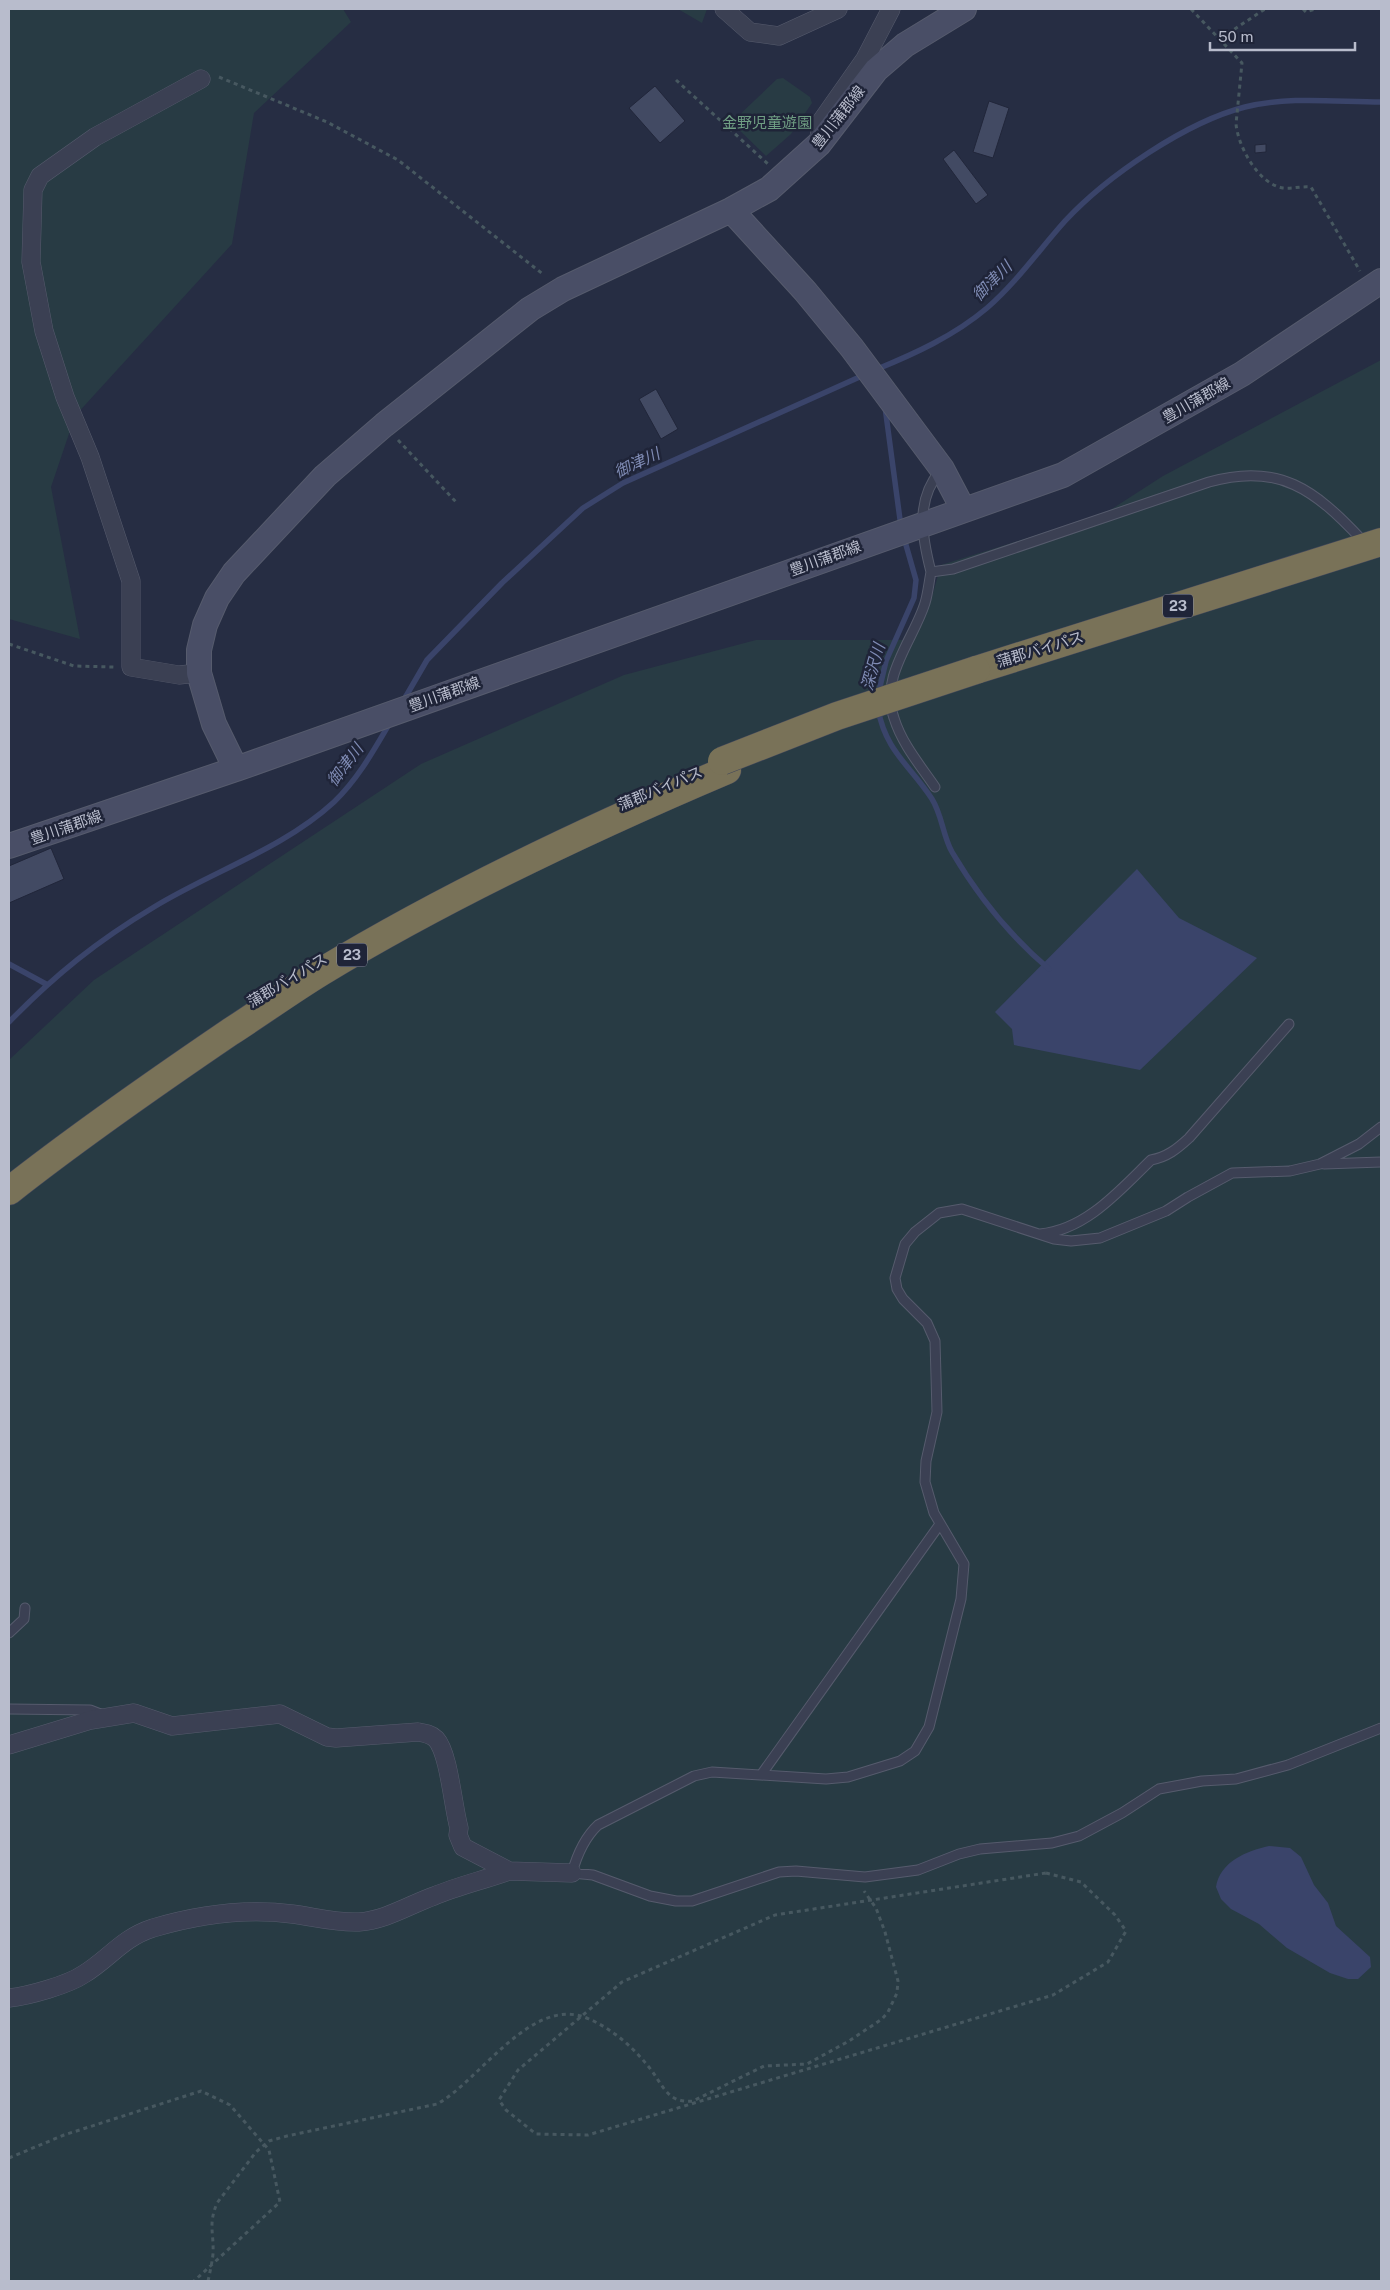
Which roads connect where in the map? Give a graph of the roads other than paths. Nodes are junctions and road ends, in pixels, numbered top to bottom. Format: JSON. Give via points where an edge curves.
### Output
{"nodes":[{"id":1,"x":724,"y":9,"type":"edge"},
{"id":2,"x":838,"y":9,"type":"edge"},
{"id":3,"x":891,"y":9,"type":"edge"},
{"id":4,"x":964,"y":9,"type":"edge"},
{"id":5,"x":201,"y":79,"type":"road end"},
{"id":6,"x":819,"y":144,"type":"junction"},
{"id":7,"x":731,"y":210,"type":"junction"},
{"id":8,"x":1376,"y":284,"type":"edge"},
{"id":9,"x":942,"y":469,"type":"junction"},
{"id":10,"x":961,"y":505,"type":"dead end"},
{"id":11,"x":1371,"y":541,"type":"edge"},
{"id":12,"x":1381,"y":559,"type":"edge"},
{"id":13,"x":931,"y":572,"type":"junction"},
{"id":14,"x":199,"y":673,"type":"junction"},
{"id":15,"x":975,"y":675,"type":"junction"},
{"id":16,"x":724,"y":766,"type":"junction"},
{"id":17,"x":236,"y":768,"type":"junction"},
{"id":18,"x":935,"y":787,"type":"dead end"},
{"id":19,"x":9,"y":846,"type":"edge"},
{"id":20,"x":1289,"y":1024,"type":"dead end"},
{"id":21,"x":1381,"y":1127,"type":"edge"},
{"id":22,"x":1381,"y":1162,"type":"edge"},
{"id":23,"x":1320,"y":1164,"type":"junction"},
{"id":24,"x":9,"y":1179,"type":"edge"},
{"id":25,"x":9,"y":1191,"type":"edge"},
{"id":26,"x":1034,"y":1234,"type":"junction"},
{"id":27,"x":940,"y":1524,"type":"junction"},
{"id":28,"x":25,"y":1608,"type":"dead end"},
{"id":29,"x":9,"y":1633,"type":"edge"},
{"id":30,"x":9,"y":1709,"type":"edge"},
{"id":31,"x":108,"y":1716,"type":"junction"},
{"id":32,"x":1381,"y":1728,"type":"edge"},
{"id":33,"x":9,"y":1745,"type":"edge"},
{"id":34,"x":761,"y":1775,"type":"junction"},
{"id":35,"x":509,"y":1871,"type":"junction"},
{"id":36,"x":572,"y":1873,"type":"junction"},
{"id":37,"x":9,"y":1998,"type":"edge"}],
"edges":[{"from":1,"to":2,"type":"street","via":[[750,32],[779,36]]},
{"from":3,"to":6,"type":"street","via":[[865,59],[820,123]]},
{"from":4,"to":6,"type":"main road","name":"豊川蒲郡線","via":[[905,45],[876,70]]},
{"from":5,"to":14,"type":"street","via":[[95,137],[40,176],[33,190],[31,262],[44,331],[64,397],[90,457],[131,581],[131,667],[179,674]]},
{"from":6,"to":7,"type":"main road","name":"豊川蒲郡線","via":[[769,189]]},
{"from":7,"to":9,"type":"main road","via":[[852,348]]},
{"from":7,"to":14,"type":"main road","name":"豊川蒲郡線","via":[[563,289],[505,327],[325,476],[234,573],[217,598],[205,625],[199,650]]},
{"from":8,"to":17,"type":"main road","name":"豊川蒲郡線","via":[[1242,374],[1062,475]]},
{"from":9,"to":10,"type":"main road"},
{"from":9,"to":13,"type":"lane","via":[[931,482],[921,520]]},
{"from":11,"to":13,"type":"lane","via":[[1332,508],[1298,486],[1261,476],[1240,475],[1209,482],[954,569]]},
{"from":11,"to":15,"type":"highway","name":"蒲郡バイパス","number":"23"},
{"from":12,"to":15,"type":"highway","name":"蒲郡バイパス","number":"23","via":[[1347,566]]},
{"from":13,"to":18,"type":"lane","via":[[925,603],[897,668],[891,701],[893,717],[906,745]]},
{"from":14,"to":17,"type":"main road","name":"豊川蒲郡線","via":[[214,724]]},
{"from":15,"to":16,"type":"highway","name":"蒲郡バイパス","number":"23"},
{"from":16,"to":24,"type":"highway","name":"蒲郡バイパス","number":"23","via":[[588,818],[422,902],[265,992]]},
{"from":16,"to":25,"type":"highway","name":"蒲郡バイパス","number":"23","via":[[415,919],[321,973],[168,1074]]},
{"from":17,"to":19,"type":"main road","name":"豊川蒲郡線"},
{"from":20,"to":26,"type":"lane","via":[[1176,1150],[1151,1160],[1099,1208],[1076,1222],[1049,1233]]},
{"from":21,"to":23,"type":"lane","via":[[1359,1144]]},
{"from":22,"to":23,"type":"lane"},
{"from":23,"to":26,"type":"lane","via":[[1290,1171],[1232,1173],[1166,1212],[1100,1238],[1071,1241]]},
{"from":26,"to":27,"type":"lane","via":[[962,1209],[946,1210],[915,1232],[905,1244],[898,1264],[897,1289],[927,1324],[937,1351],[937,1412],[926,1461],[925,1482],[929,1501]]},
{"from":27,"to":34,"type":"lane"},
{"from":27,"to":34,"type":"lane","via":[[964,1564],[964,1582],[937,1702],[929,1727],[915,1752],[882,1768],[848,1777],[826,1779]]},
{"from":28,"to":29,"type":"lane","via":[[24,1619]]},
{"from":30,"to":31,"type":"lane","via":[[90,1710]]},
{"from":31,"to":33,"type":"street"},
{"from":31,"to":35,"type":"street","via":[[142,1714],[172,1726],[280,1714],[327,1737],[426,1733],[434,1737],[443,1752],[463,1847]]},
{"from":32,"to":36,"type":"lane","via":[[1288,1765],[1236,1779],[1159,1789],[1079,1836],[980,1849],[918,1870],[866,1877],[796,1870],[779,1872],[692,1901],[650,1896],[593,1875]]},
{"from":34,"to":36,"type":"lane","via":[[702,1773],[612,1816],[591,1831],[577,1855]]},
{"from":35,"to":36,"type":"street"},
{"from":35,"to":37,"type":"street","via":[[362,1922],[330,1922],[293,1914],[253,1911],[153,1928],[125,1940],[84,1975]]}]}
